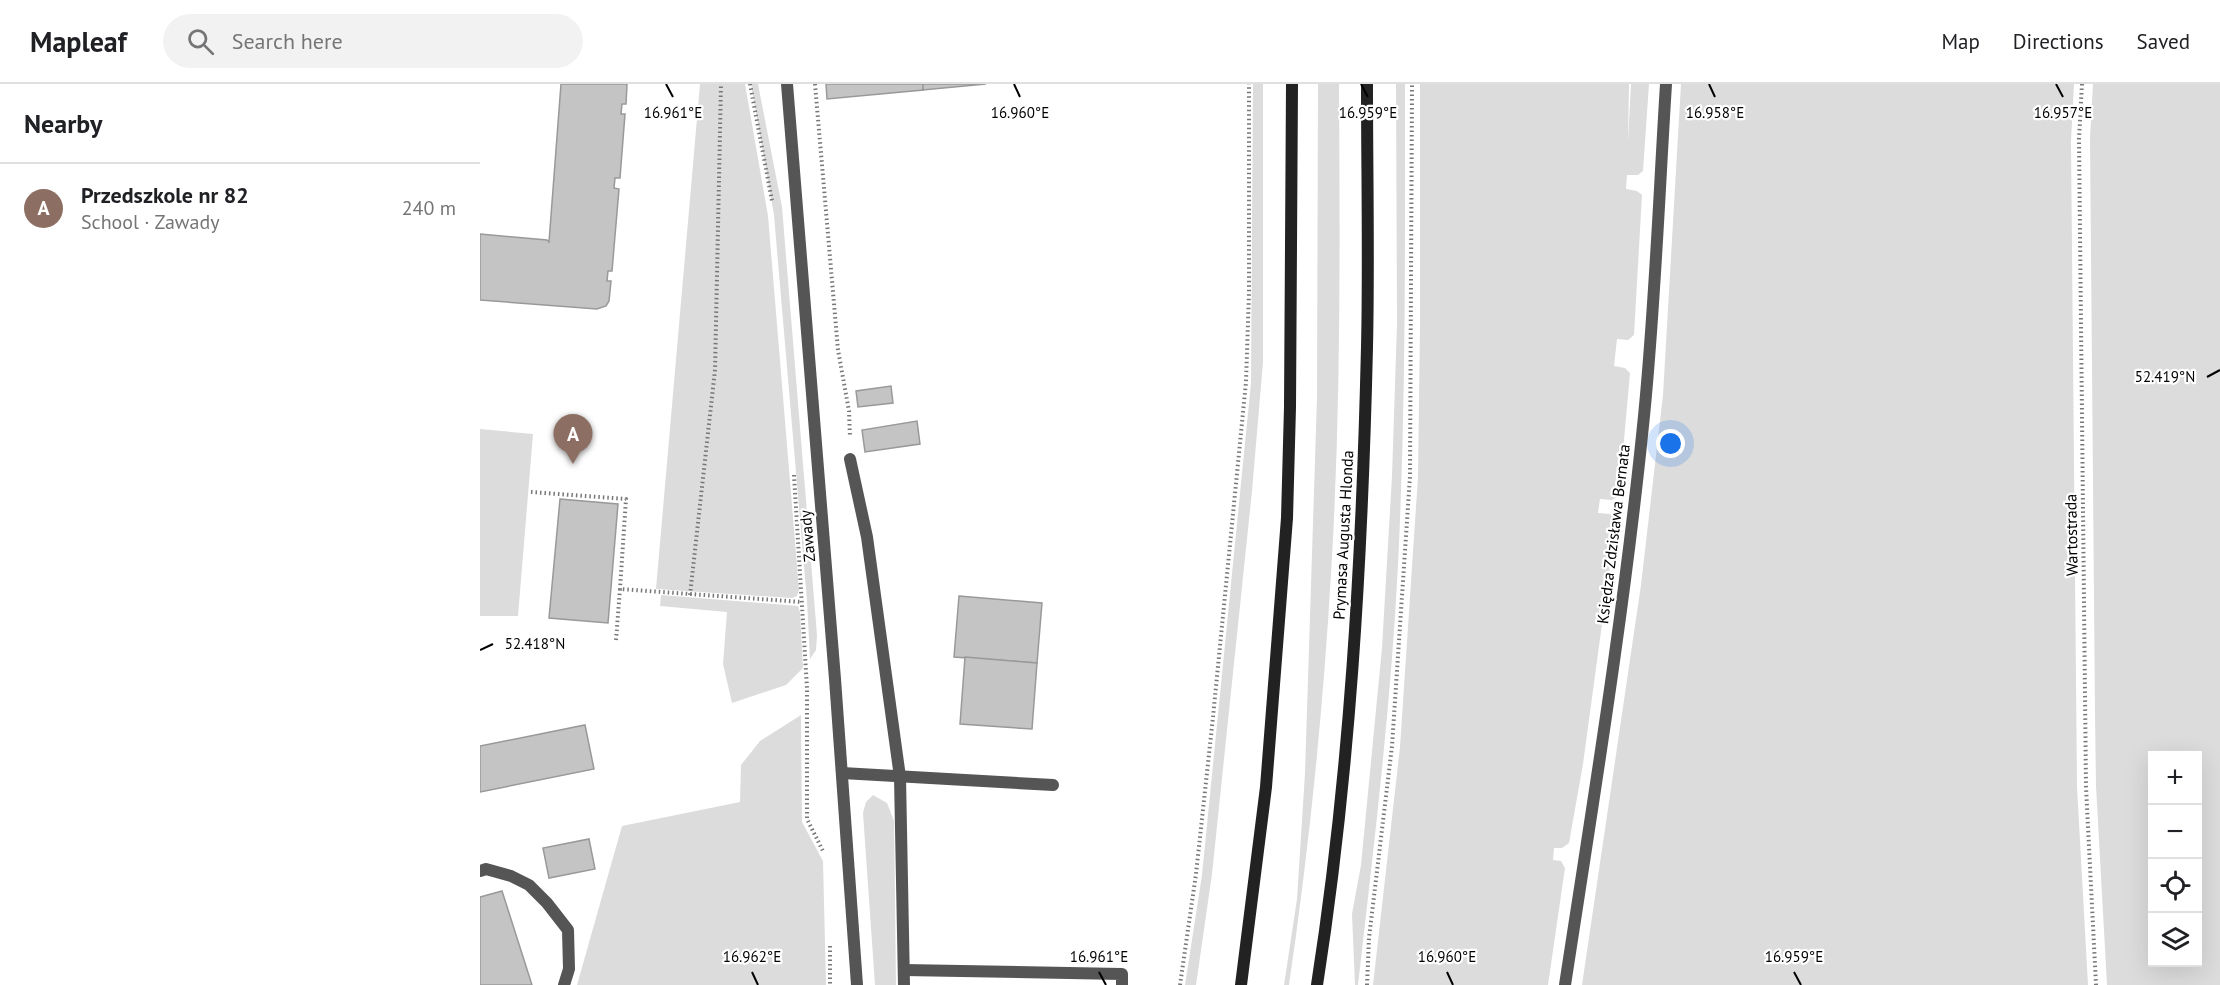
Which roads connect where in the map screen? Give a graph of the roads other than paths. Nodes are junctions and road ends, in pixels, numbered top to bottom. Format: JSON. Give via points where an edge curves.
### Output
{"nodes":[{"id":1,"x":787,"y":84,"type":"edge"},
{"id":2,"x":1292,"y":84,"type":"edge"},
{"id":3,"x":1367,"y":84,"type":"edge"},
{"id":4,"x":1666,"y":84,"type":"edge"},
{"id":5,"x":850,"y":459,"type":"road end"},
{"id":6,"x":842,"y":773,"type":"junction"},
{"id":7,"x":900,"y":777,"type":"junction"},
{"id":8,"x":1053,"y":786,"type":"dead end"},
{"id":9,"x":480,"y":871,"type":"edge"},
{"id":10,"x":904,"y":969,"type":"junction"},
{"id":11,"x":564,"y":985,"type":"edge"},
{"id":12,"x":857,"y":985,"type":"edge"},
{"id":13,"x":904,"y":985,"type":"edge"},
{"id":14,"x":1122,"y":985,"type":"edge"},
{"id":15,"x":1241,"y":985,"type":"edge"},
{"id":16,"x":1317,"y":985,"type":"edge"},
{"id":17,"x":1565,"y":985,"type":"edge"}],
"edges":[{"from":1,"to":6,"type":"street","name":"Zawady"},
{"from":2,"to":15,"type":"main road","via":[[1287,518],[1266,787]]},
{"from":3,"to":16,"type":"main road","name":"Prymasa Augusta Hlonda","via":[[1367,346],[1361,521],[1343,774]]},
{"from":4,"to":17,"type":"street","name":"Księdza Zdzisława Bernata","via":[[1635,501]]},
{"from":5,"to":7,"type":"street","via":[[867,537]]},
{"from":6,"to":7,"type":"street"},
{"from":6,"to":12,"type":"street","name":"Zawady"},
{"from":7,"to":8,"type":"street"},
{"from":7,"to":10,"type":"street"},
{"from":9,"to":11,"type":"street","via":[[511,876],[529,885],[568,930],[569,969]]},
{"from":10,"to":13,"type":"street"},
{"from":10,"to":14,"type":"street","via":[[1122,974]]}]}
